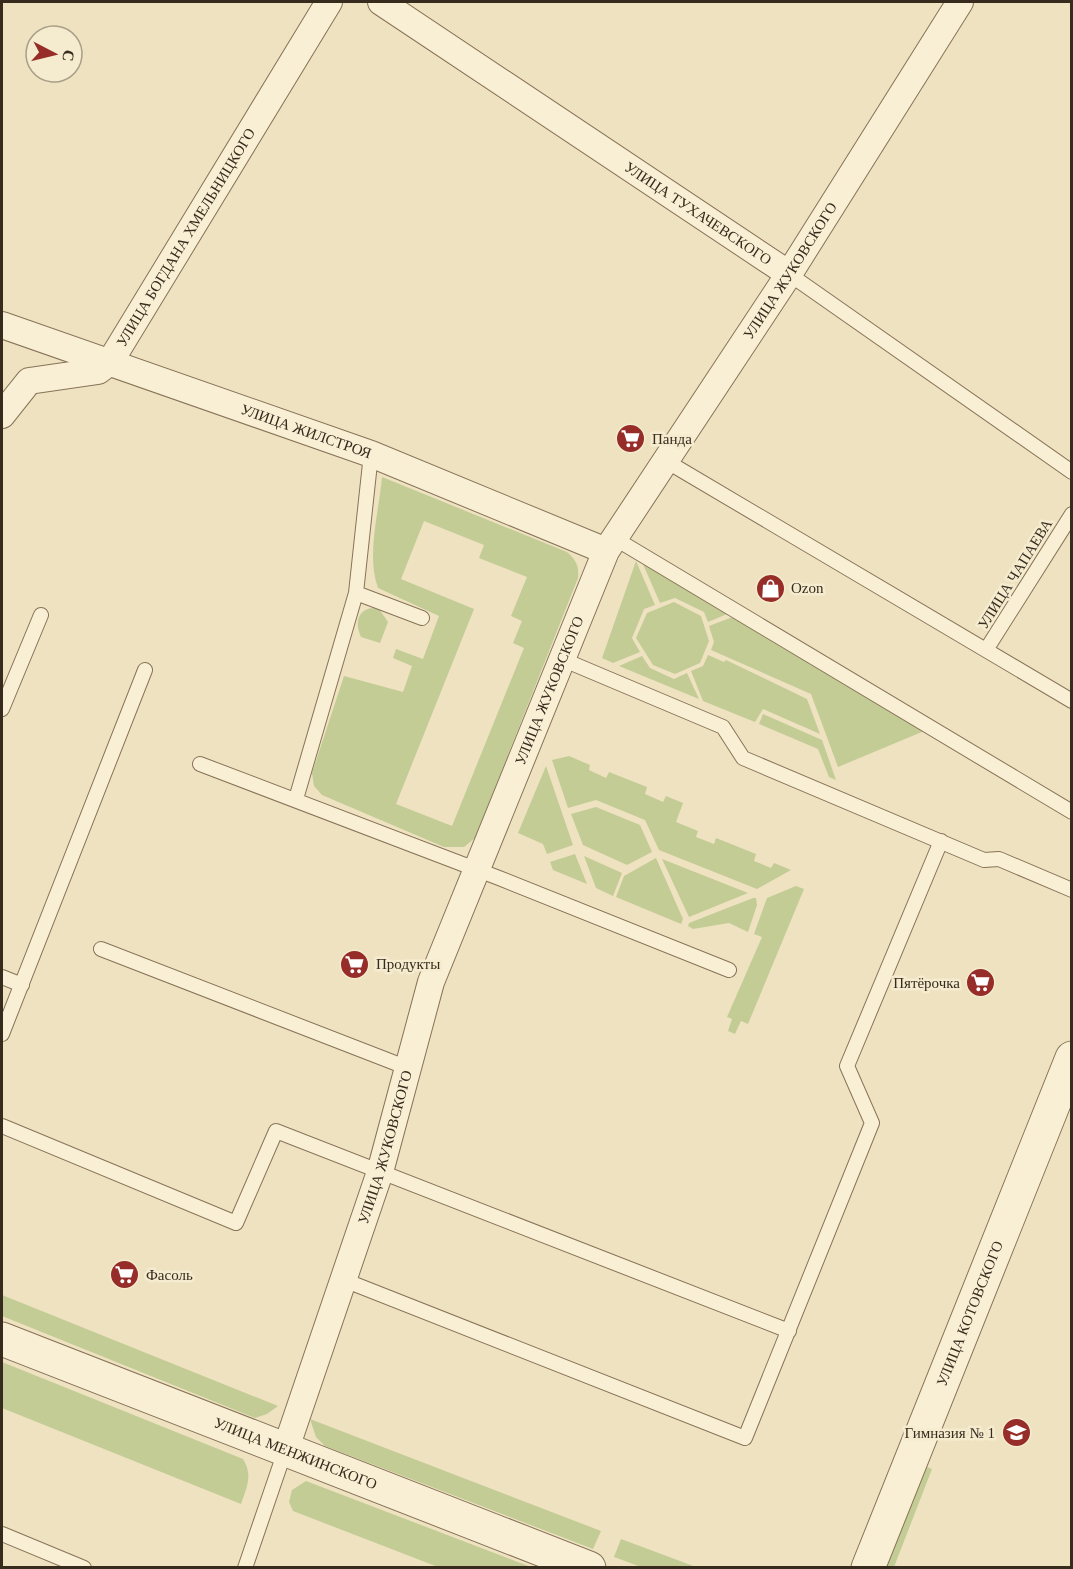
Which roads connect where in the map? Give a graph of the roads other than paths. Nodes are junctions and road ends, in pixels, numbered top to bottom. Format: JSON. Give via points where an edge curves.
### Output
{"nodes":[{"id":1,"x":328,"y":2,"type":"edge"},
{"id":2,"x":381,"y":2,"type":"edge"},
{"id":3,"x":960,"y":2,"type":"edge"},
{"id":4,"x":789,"y":274,"type":"junction"},
{"id":5,"x":2,"y":325,"type":"edge"},
{"id":6,"x":110,"y":362,"type":"junction"},
{"id":7,"x":2,"y":415,"type":"edge"},
{"id":8,"x":371,"y":453,"type":"junction"},
{"id":9,"x":666,"y":461,"type":"junction"},
{"id":10,"x":1071,"y":472,"type":"edge"},
{"id":11,"x":1071,"y":514,"type":"edge"},
{"id":12,"x":610,"y":545,"type":"junction"},
{"id":13,"x":356,"y":593,"type":"junction"},
{"id":14,"x":41,"y":615,"type":"dead end"},
{"id":15,"x":422,"y":618,"type":"dead end"},
{"id":16,"x":986,"y":650,"type":"junction"},
{"id":17,"x":564,"y":660,"type":"junction"},
{"id":18,"x":145,"y":670,"type":"dead end"},
{"id":19,"x":1071,"y":699,"type":"edge"},
{"id":20,"x":2,"y":709,"type":"edge"},
{"id":21,"x":200,"y":764,"type":"dead end"},
{"id":22,"x":296,"y":799,"type":"junction"},
{"id":23,"x":1071,"y":812,"type":"edge"},
{"id":24,"x":941,"y":841,"type":"junction"},
{"id":25,"x":477,"y":869,"type":"junction"},
{"id":26,"x":1071,"y":890,"type":"edge"},
{"id":27,"x":101,"y":949,"type":"dead end"},
{"id":28,"x":729,"y":970,"type":"dead end"},
{"id":29,"x":2,"y":977,"type":"edge"},
{"id":30,"x":22,"y":985,"type":"junction"},
{"id":31,"x":2,"y":1034,"type":"edge"},
{"id":32,"x":1071,"y":1058,"type":"edge"},
{"id":33,"x":408,"y":1068,"type":"junction"},
{"id":34,"x":2,"y":1126,"type":"edge"},
{"id":35,"x":380,"y":1172,"type":"junction"},
{"id":36,"x":344,"y":1280,"type":"junction"},
{"id":37,"x":789,"y":1331,"type":"junction"},
{"id":38,"x":2,"y":1339,"type":"edge"},
{"id":39,"x":285,"y":1451,"type":"junction"},
{"id":40,"x":2,"y":1534,"type":"edge"},
{"id":41,"x":61,"y":1563,"type":"edge"},
{"id":42,"x":84,"y":1568,"type":"edge"},
{"id":43,"x":246,"y":1568,"type":"edge"},
{"id":44,"x":589,"y":1568,"type":"edge"},
{"id":45,"x":868,"y":1568,"type":"edge"}],
"edges":[{"from":1,"to":6,"type":"street","name":"УЛИЦА БОГДАНА ХМЕЛЬНИЦКОГО"},
{"from":2,"to":4,"type":"street","name":"УЛИЦА ТУХАЧЕВСКОГО"},
{"from":3,"to":4,"type":"street","name":"УЛИЦА ЖУКОВСКОГО"},
{"from":4,"to":9,"type":"street","name":"УЛИЦА ЖУКОВСКОГО"},
{"from":4,"to":10,"type":"lane","name":"УЛИЦА ТУХАЧЕВСКОГО"},
{"from":5,"to":6,"type":"street","name":"УЛИЦА ЖИЛСТРОЯ"},
{"from":6,"to":7,"type":"street","name":"УЛИЦА БОГДАНА ХМЕЛЬНИЦКОГО","via":[[98,371],[29,381]]},
{"from":6,"to":8,"type":"street","name":"УЛИЦА ЖИЛСТРОЯ"},
{"from":8,"to":12,"type":"street","name":"УЛИЦА ЖИЛСТРОЯ"},
{"from":8,"to":13,"type":"lane"},
{"from":9,"to":12,"type":"street","name":"УЛИЦА ЖУКОВСКОГО"},
{"from":9,"to":16,"type":"lane"},
{"from":11,"to":16,"type":"lane","name":"УЛИЦА ЧАПАЕВА"},
{"from":12,"to":17,"type":"street","name":"УЛИЦА ЖУКОВСКОГО"},
{"from":12,"to":23,"type":"lane"},
{"from":13,"to":15,"type":"lane"},
{"from":13,"to":22,"type":"lane"},
{"from":14,"to":20,"type":"lane"},
{"from":16,"to":19,"type":"lane"},
{"from":17,"to":24,"type":"lane","via":[[723,727],[743,758]]},
{"from":17,"to":25,"type":"street","name":"УЛИЦА ЖУКОВСКОГО"},
{"from":18,"to":30,"type":"lane"},
{"from":21,"to":22,"type":"lane"},
{"from":22,"to":25,"type":"lane"},
{"from":24,"to":26,"type":"lane","via":[[984,860],[999,859]]},
{"from":24,"to":37,"type":"lane","via":[[847,1066],[872,1123]]},
{"from":25,"to":28,"type":"lane"},
{"from":25,"to":33,"type":"street","name":"УЛИЦА ЖУКОВСКОГО","via":[[431,982]]},
{"from":27,"to":33,"type":"lane"},
{"from":29,"to":30,"type":"lane"},
{"from":30,"to":31,"type":"lane"},
{"from":32,"to":45,"type":"street","name":"УЛИЦА КОТОВСКОГО"},
{"from":33,"to":35,"type":"street","name":"УЛИЦА ЖУКОВСКОГО"},
{"from":34,"to":35,"type":"lane","via":[[236,1224],[276,1131]]},
{"from":35,"to":36,"type":"street","name":"УЛИЦА ЖУКОВСКОГО"},
{"from":35,"to":37,"type":"lane"},
{"from":36,"to":37,"type":"lane","via":[[745,1438]]},
{"from":36,"to":39,"type":"street","name":"УЛИЦА ЖУКОВСКОГО"},
{"from":38,"to":39,"type":"street","name":"УЛИЦА МЕНЖИНСКОГО"},
{"from":39,"to":43,"type":"lane"},
{"from":39,"to":44,"type":"street","name":"УЛИЦА МЕНЖИНСКОГО"},
{"from":40,"to":41,"type":"lane"},
{"from":41,"to":42,"type":"lane"}]}
